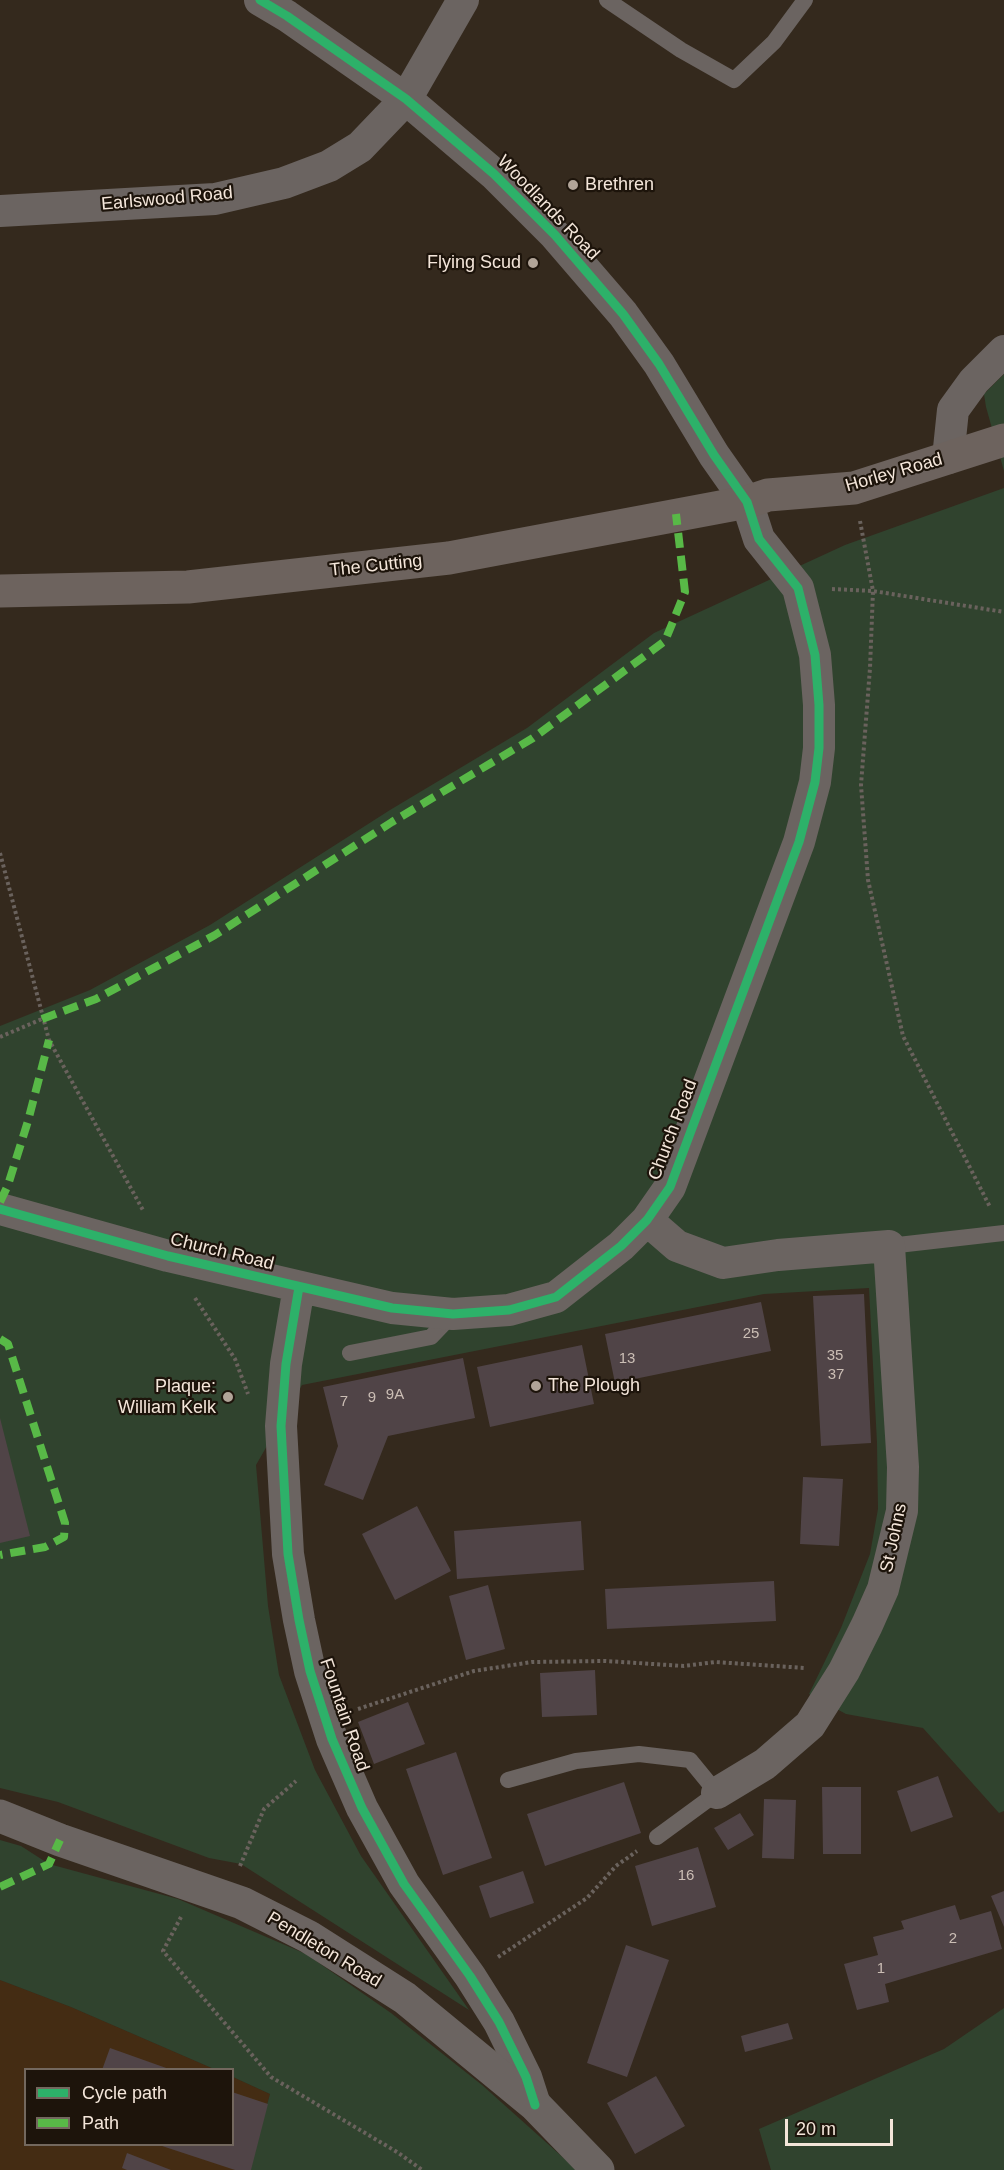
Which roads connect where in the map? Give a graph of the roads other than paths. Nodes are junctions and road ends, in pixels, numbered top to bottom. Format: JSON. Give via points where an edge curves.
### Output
{"nodes":[{"id":1,"x":260,"y":0,"type":"edge"},
{"id":2,"x":463,"y":0,"type":"edge"},
{"id":3,"x":607,"y":0,"type":"edge"},
{"id":4,"x":805,"y":0,"type":"edge"},
{"id":5,"x":406,"y":99,"type":"junction"},
{"id":6,"x":0,"y":211,"type":"edge"},
{"id":7,"x":1004,"y":351,"type":"edge"},
{"id":8,"x":1004,"y":440,"type":"edge"},
{"id":9,"x":948,"y":458,"type":"junction"},
{"id":10,"x":747,"y":502,"type":"junction"},
{"id":11,"x":0,"y":591,"type":"edge"},
{"id":12,"x":0,"y":1209,"type":"edge"},
{"id":13,"x":647,"y":1220,"type":"junction"},
{"id":14,"x":1003,"y":1233,"type":"edge"},
{"id":15,"x":889,"y":1246,"type":"junction"},
{"id":16,"x":299,"y":1287,"type":"junction"},
{"id":17,"x":453,"y":1314,"type":"junction"},
{"id":18,"x":351,"y":1353,"type":"dead end"},
{"id":19,"x":508,"y":1780,"type":"dead end"},
{"id":20,"x":717,"y":1793,"type":"junction"},
{"id":21,"x":0,"y":1816,"type":"edge"},
{"id":22,"x":657,"y":1837,"type":"road end"},
{"id":23,"x":535,"y":2105,"type":"junction"},
{"id":24,"x":598,"y":2170,"type":"edge"}],
"edges":[{"from":1,"to":5,"type":"street","name":"Woodlands Road"},
{"from":2,"to":5,"type":"street","name":"Earlswood Road"},
{"from":3,"to":4,"type":"lane","via":[[734,80],[774,42]]},
{"from":5,"to":6,"type":"street","name":"Earlswood Road","via":[[345,158],[284,183],[215,199]]},
{"from":5,"to":10,"type":"street","name":"Woodlands Road","via":[[494,174],[590,274],[659,364]]},
{"from":7,"to":9,"type":"street","via":[[974,381],[953,410]]},
{"from":8,"to":9,"type":"main road","name":"Horley Road"},
{"from":9,"to":10,"type":"main road","name":"Horley Road","via":[[854,488],[768,495]]},
{"from":10,"to":11,"type":"main road","name":"The Cutting","via":[[449,558],[188,587]]},
{"from":10,"to":13,"type":"street","name":"Church Road","via":[[759,539],[798,588],[815,655],[819,705],[815,782],[799,842],[670,1187]]},
{"from":12,"to":16,"type":"street","name":"Church Road","via":[[168,1256]]},
{"from":13,"to":15,"type":"street","via":[[677,1246],[723,1263]]},
{"from":13,"to":17,"type":"street","name":"Church Road","via":[[621,1246],[556,1297],[509,1310]]},
{"from":14,"to":15,"type":"lane"},
{"from":15,"to":20,"type":"street","name":"St Johns","via":[[903,1467],[902,1511],[883,1589],[844,1671],[810,1725],[765,1764]]},
{"from":16,"to":17,"type":"street","name":"Church Road","via":[[392,1308]]},
{"from":16,"to":23,"type":"street","name":"Fountain Road","via":[[280,1426],[288,1543],[308,1661],[339,1758],[362,1808],[404,1884],[499,2022]]},
{"from":17,"to":18,"type":"lane","via":[[431,1337]]},
{"from":19,"to":20,"type":"lane","via":[[576,1761],[639,1754],[690,1760]]},
{"from":20,"to":22,"type":"lane"},
{"from":21,"to":23,"type":"street","name":"Pendleton Road","via":[[242,1903],[309,1937],[405,1998]]},
{"from":23,"to":24,"type":"street","name":"Pendleton Road"}]}
